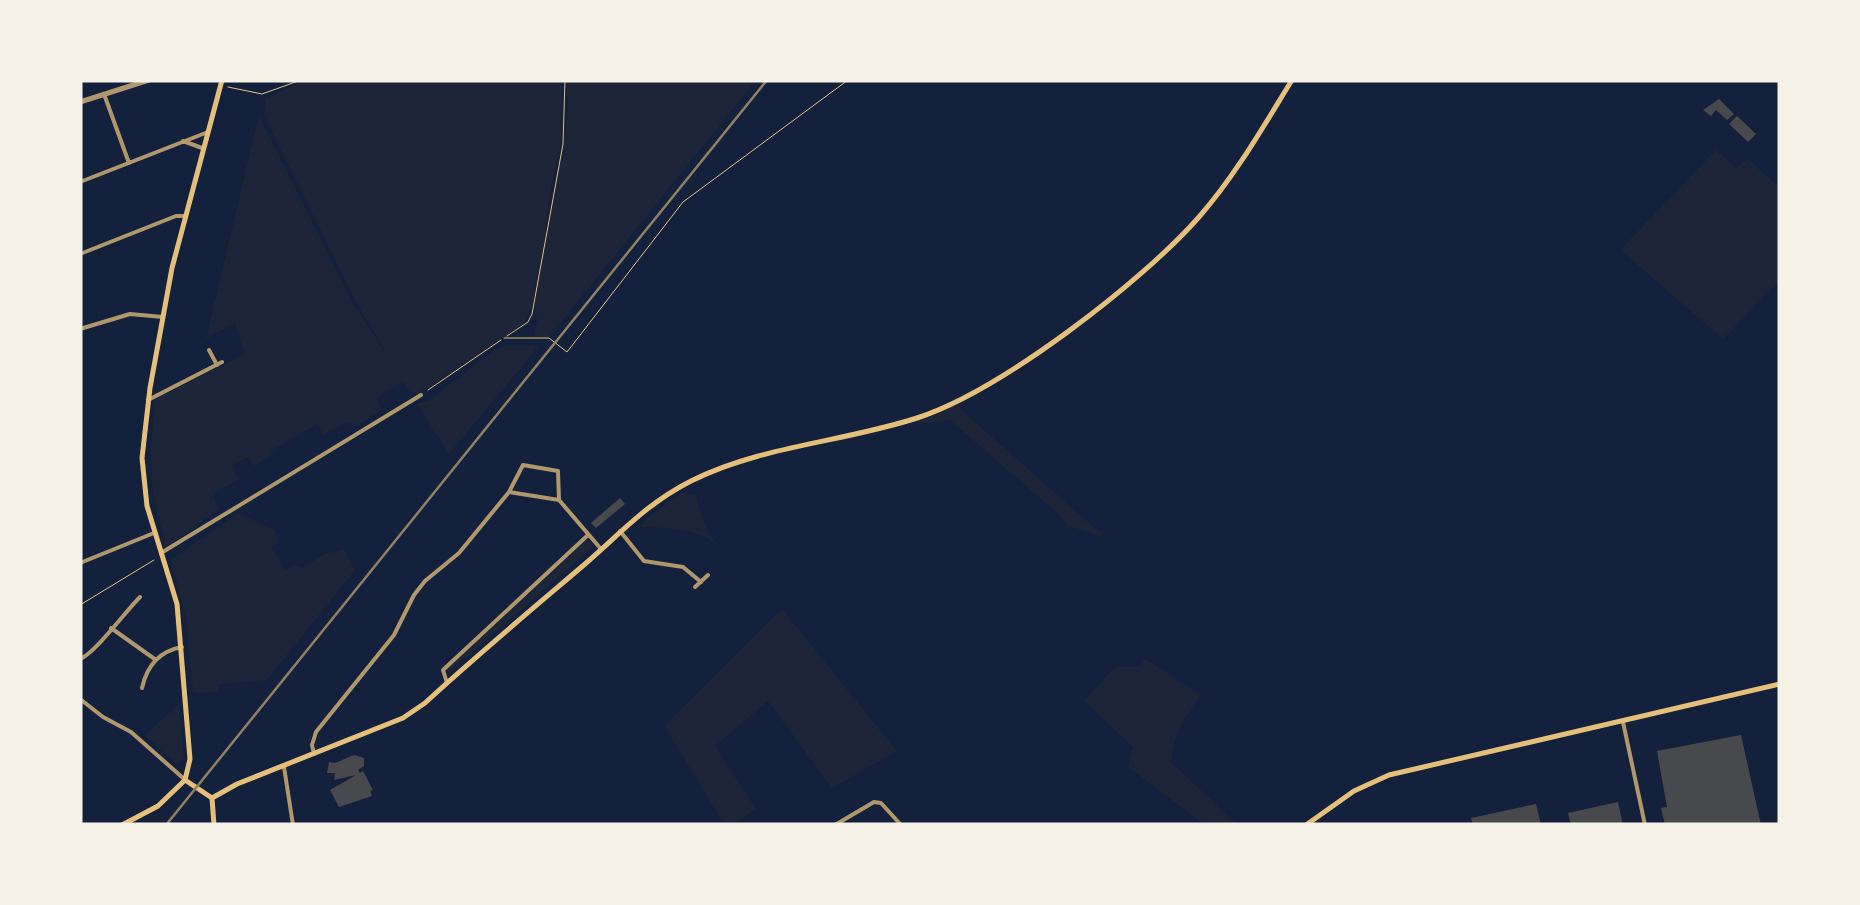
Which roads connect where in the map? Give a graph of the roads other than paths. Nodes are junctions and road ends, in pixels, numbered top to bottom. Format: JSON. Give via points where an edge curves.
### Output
{"nodes":[{"id":1,"x":149,"y":80,"type":"edge"},
{"id":2,"x":1292,"y":80,"type":"edge"},
{"id":3,"x":221,"y":82,"type":"edge"},
{"id":4,"x":128,"y":84,"type":"edge"},
{"id":5,"x":104,"y":94,"type":"junction"},
{"id":6,"x":80,"y":102,"type":"edge"},
{"id":7,"x":208,"y":132,"type":"junction"},
{"id":8,"x":184,"y":142,"type":"junction"},
{"id":9,"x":203,"y":148,"type":"junction"},
{"id":10,"x":129,"y":162,"type":"junction"},
{"id":11,"x":80,"y":182,"type":"edge"},
{"id":12,"x":184,"y":216,"type":"junction"},
{"id":13,"x":80,"y":254,"type":"edge"},
{"id":14,"x":163,"y":317,"type":"junction"},
{"id":15,"x":80,"y":329,"type":"edge"},
{"id":16,"x":209,"y":350,"type":"dead end"},
{"id":17,"x":421,"y":395,"type":"road end"},
{"id":18,"x":148,"y":400,"type":"junction"},
{"id":19,"x":509,"y":492,"type":"junction"},
{"id":20,"x":558,"y":500,"type":"junction"},
{"id":21,"x":620,"y":531,"type":"junction"},
{"id":22,"x":154,"y":533,"type":"junction"},
{"id":23,"x":588,"y":535,"type":"junction"},
{"id":24,"x":602,"y":549,"type":"junction"},
{"id":25,"x":159,"y":556,"type":"junction"},
{"id":26,"x":80,"y":562,"type":"edge"},
{"id":27,"x":708,"y":575,"type":"dead end"},
{"id":28,"x":701,"y":582,"type":"junction"},
{"id":29,"x":695,"y":587,"type":"dead end"},
{"id":30,"x":140,"y":598,"type":"dead end"},
{"id":31,"x":133,"y":604,"type":"junction"},
{"id":32,"x":139,"y":611,"type":"dead end"},
{"id":33,"x":111,"y":628,"type":"junction"},
{"id":34,"x":182,"y":647,"type":"junction"},
{"id":35,"x":80,"y":659,"type":"edge"},
{"id":36,"x":156,"y":660,"type":"junction"},
{"id":37,"x":447,"y":683,"type":"junction"},
{"id":38,"x":1780,"y":684,"type":"edge"},
{"id":39,"x":142,"y":688,"type":"dead end"},
{"id":40,"x":80,"y":700,"type":"edge"},
{"id":41,"x":1623,"y":720,"type":"junction"},
{"id":42,"x":314,"y":754,"type":"junction"},
{"id":43,"x":284,"y":766,"type":"junction"},
{"id":44,"x":185,"y":780,"type":"junction"},
{"id":45,"x":212,"y":798,"type":"junction"},
{"id":46,"x":122,"y":825,"type":"edge"},
{"id":47,"x":214,"y":825,"type":"edge"},
{"id":48,"x":294,"y":825,"type":"edge"},
{"id":49,"x":835,"y":825,"type":"edge"},
{"id":50,"x":901,"y":825,"type":"edge"},
{"id":51,"x":1306,"y":825,"type":"edge"},
{"id":52,"x":1645,"y":825,"type":"edge"}],
"edges":[{"from":1,"to":4,"type":"street"},
{"from":2,"to":21,"type":"main road","via":[[1235,170],[1177,240],[1003,374],[915,419],[710,472],[661,497]]},
{"from":3,"to":7,"type":"main road"},
{"from":4,"to":5,"type":"street"},
{"from":5,"to":6,"type":"street"},
{"from":5,"to":10,"type":"street"},
{"from":7,"to":8,"type":"street"},
{"from":7,"to":9,"type":"main road"},
{"from":8,"to":9,"type":"street"},
{"from":8,"to":10,"type":"street"},
{"from":9,"to":12,"type":"main road"},
{"from":10,"to":11,"type":"street"},
{"from":12,"to":13,"type":"street"},
{"from":12,"to":14,"type":"main road"},
{"from":14,"to":15,"type":"street","via":[[130,314]]},
{"from":14,"to":18,"type":"main road"},
{"from":16,"to":18,"type":"street","via":[[220,364]]},
{"from":17,"to":25,"type":"street"},
{"from":18,"to":22,"type":"main road","via":[[142,458]]},
{"from":19,"to":20,"type":"street"},
{"from":19,"to":20,"type":"street","via":[[523,465],[541,467],[558,471]]},
{"from":19,"to":42,"type":"street","via":[[414,595],[394,634],[316,732]]},
{"from":20,"to":23,"type":"street"},
{"from":21,"to":24,"type":"main road"},
{"from":21,"to":28,"type":"street","via":[[644,561],[683,566]]},
{"from":22,"to":25,"type":"main road"},
{"from":22,"to":26,"type":"street"},
{"from":23,"to":24,"type":"street"},
{"from":23,"to":37,"type":"street","via":[[443,670]]},
{"from":24,"to":37,"type":"main road"},
{"from":25,"to":34,"type":"main road","via":[[177,604]]},
{"from":27,"to":28,"type":"street"},
{"from":28,"to":29,"type":"street"},
{"from":30,"to":31,"type":"street"},
{"from":31,"to":32,"type":"street"},
{"from":31,"to":33,"type":"street"},
{"from":33,"to":35,"type":"street"},
{"from":33,"to":36,"type":"street"},
{"from":34,"to":36,"type":"street"},
{"from":34,"to":44,"type":"main road","via":[[190,759]]},
{"from":36,"to":39,"type":"street"},
{"from":37,"to":42,"type":"main road","via":[[389,726]]},
{"from":38,"to":41,"type":"main road"},
{"from":40,"to":44,"type":"street","via":[[131,732]]},
{"from":41,"to":51,"type":"main road","via":[[1389,775],[1354,790]]},
{"from":41,"to":52,"type":"street"},
{"from":42,"to":43,"type":"main road"},
{"from":43,"to":45,"type":"main road"},
{"from":43,"to":48,"type":"street"},
{"from":44,"to":45,"type":"main road"},
{"from":44,"to":46,"type":"main road","via":[[158,806]]},
{"from":45,"to":47,"type":"main road"},
{"from":49,"to":50,"type":"street","via":[[874,802]]}]}
